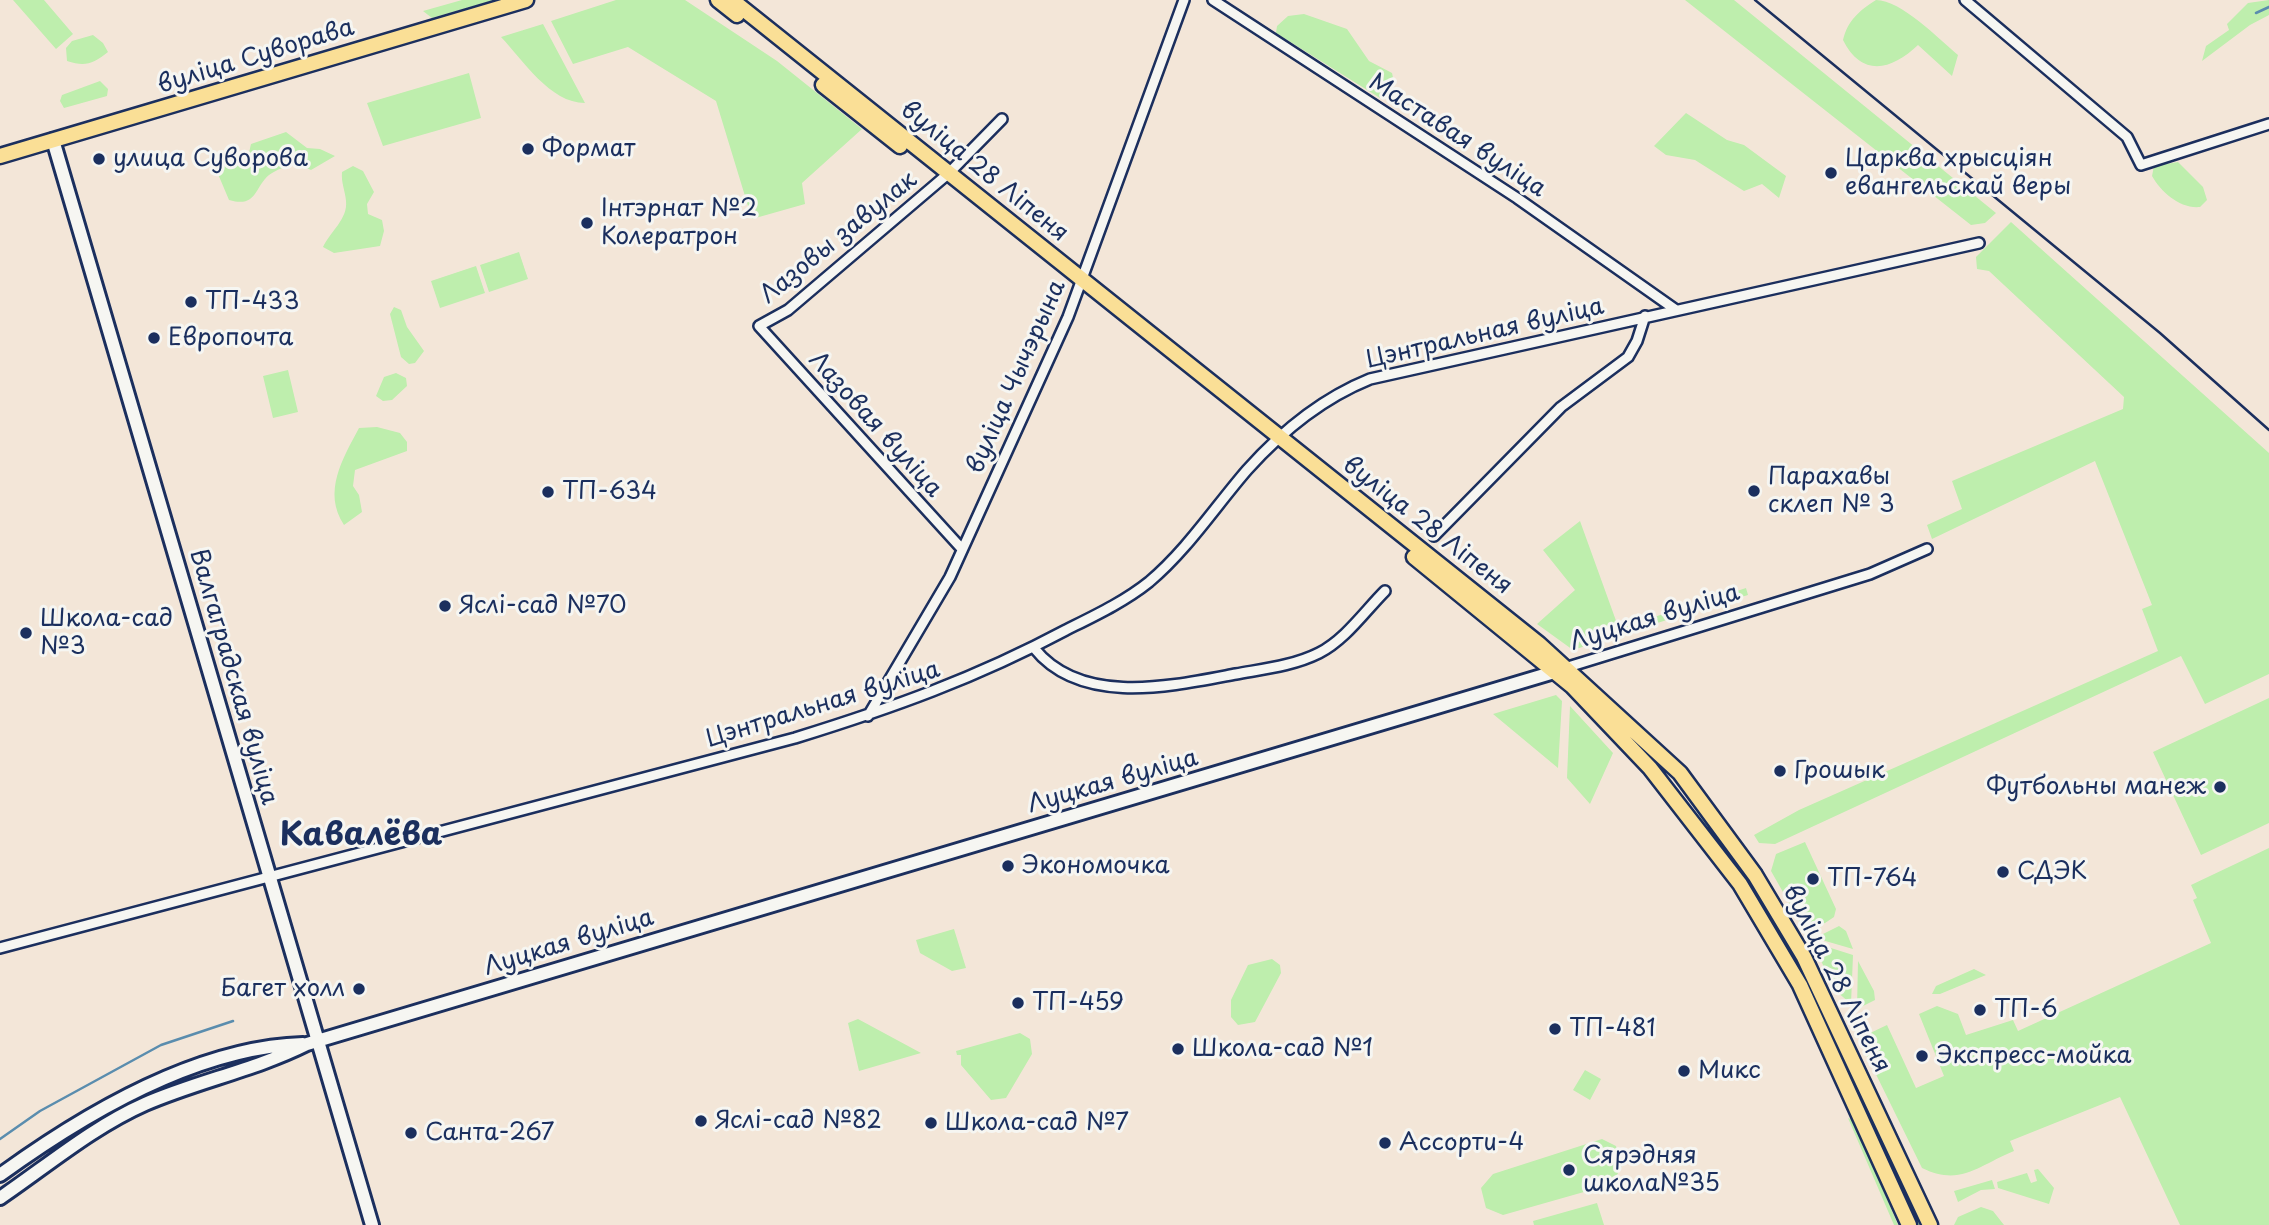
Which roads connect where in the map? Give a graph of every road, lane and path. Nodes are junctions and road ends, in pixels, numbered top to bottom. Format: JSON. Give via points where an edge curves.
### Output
{"nodes":[{"id":1,"x":526,"y":0,"type":"edge"},
{"id":2,"x":718,"y":0,"type":"edge"},
{"id":3,"x":732,"y":0,"type":"edge"},
{"id":4,"x":1184,"y":0,"type":"edge"},
{"id":5,"x":1213,"y":0,"type":"edge"},
{"id":6,"x":1965,"y":0,"type":"edge"},
{"id":7,"x":1002,"y":119,"type":"dead end"},
{"id":8,"x":2269,"y":124,"type":"edge"},
{"id":9,"x":53,"y":140,"type":"junction"},
{"id":10,"x":0,"y":156,"type":"edge"},
{"id":11,"x":946,"y":176,"type":"junction"},
{"id":12,"x":1979,"y":243,"type":"dead end"},
{"id":13,"x":1080,"y":283,"type":"junction"},
{"id":14,"x":1676,"y":310,"type":"junction"},
{"id":15,"x":1645,"y":316,"type":"junction"},
{"id":16,"x":759,"y":327,"type":"joint"},
{"id":17,"x":1277,"y":441,"type":"junction"},
{"id":18,"x":1434,"y":536,"type":"dead end"},
{"id":19,"x":962,"y":549,"type":"junction"},
{"id":20,"x":1927,"y":549,"type":"dead end"},
{"id":21,"x":1384,"y":591,"type":"dead end"},
{"id":22,"x":1034,"y":648,"type":"junction"},
{"id":23,"x":1561,"y":670,"type":"junction"},
{"id":24,"x":868,"y":716,"type":"junction"},
{"id":25,"x":1698,"y":795,"type":"junction"},
{"id":26,"x":1682,"y":806,"type":"junction"},
{"id":27,"x":269,"y":877,"type":"junction"},
{"id":28,"x":0,"y":948,"type":"edge"},
{"id":29,"x":312,"y":1043,"type":"junction"},
{"id":30,"x":0,"y":1175,"type":"edge"},
{"id":31,"x":0,"y":1198,"type":"edge"},
{"id":32,"x":372,"y":1225,"type":"edge"},
{"id":33,"x":1909,"y":1225,"type":"edge"},
{"id":34,"x":1930,"y":1225,"type":"edge"}],
"edges":[{"from":1,"to":9,"type":"main road","name":"вуліца Суворава"},
{"from":2,"to":11,"type":"main road","name":"вуліца 28 Ліпеня"},
{"from":3,"to":11,"type":"main road","name":"вуліца 28 Ліпеня"},
{"from":4,"to":13,"type":"street","name":"вуліца Чычэрына"},
{"from":5,"to":14,"type":"street","name":"Маставая вуліца","via":[[1517,198]]},
{"from":6,"to":8,"type":"street","via":[[2127,137],[2141,165]]},
{"from":7,"to":11,"type":"street","name":"Лазовы завулак"},
{"from":9,"to":10,"type":"main road","name":"вуліца Суворава"},
{"from":9,"to":27,"type":"main road","name":"Валгаградская вуліца"},
{"from":11,"to":13,"type":"main road","name":"вуліца 28 Ліпеня"},
{"from":11,"to":16,"type":"street","name":"Лазовы завулак","via":[[788,310]]},
{"from":12,"to":14,"type":"street","name":"Цэнтральная вуліца"},
{"from":13,"to":17,"type":"main road","name":"вуліца 28 Ліпеня"},
{"from":13,"to":19,"type":"street","name":"вуліца Чычэрына"},
{"from":14,"to":15,"type":"street","name":"Цэнтральная вуліца"},
{"from":15,"to":17,"type":"street","name":"Цэнтральная вуліца","via":[[1370,379],[1330,399]]},
{"from":15,"to":18,"type":"street","via":[[1628,357],[1561,407]]},
{"from":16,"to":19,"type":"street","name":"Лазовая вуліца"},
{"from":17,"to":22,"type":"street","name":"Цэнтральная вуліца","via":[[1147,583]]},
{"from":17,"to":23,"type":"main road","name":"вуліца 28 Ліпеня"},
{"from":19,"to":24,"type":"street","name":"вуліца Чычэрына","via":[[926,621]]},
{"from":20,"to":23,"type":"street","name":"Луцкая вуліца","via":[[1870,574]]},
{"from":21,"to":22,"type":"street","via":[[1321,652],[1284,665],[1199,681],[1146,688],[1100,684],[1057,669]]},
{"from":22,"to":24,"type":"street","name":"Цэнтральная вуліца","via":[[950,687]]},
{"from":23,"to":25,"type":"main road","name":"вуліца 28 Ліпеня","via":[[1637,731]]},
{"from":23,"to":26,"type":"main road","name":"вуліца 28 Ліпеня"},
{"from":23,"to":29,"type":"main road","name":"Луцкая вуліца"},
{"from":24,"to":27,"type":"street","name":"Цэнтральная вуліца"},
{"from":25,"to":26,"type":"main road"},
{"from":25,"to":34,"type":"main road","name":"вуліца 28 Ліпеня","via":[[1755,875],[1804,957]]},
{"from":26,"to":33,"type":"main road","name":"вуліца 28 Ліпеня","via":[[1740,884],[1800,985]]},
{"from":27,"to":28,"type":"street","name":"Цэнтральная вуліца"},
{"from":27,"to":29,"type":"main road","name":"Валгаградская вуліца"},
{"from":29,"to":30,"type":"main road","name":"Луцкая вуліца","via":[[271,1045],[138,1090],[98,1110]]},
{"from":29,"to":31,"type":"main road","name":"Луцкая вуліца","via":[[145,1104]]},
{"from":29,"to":32,"type":"main road","name":"Валгаградская вуліца"}]}
